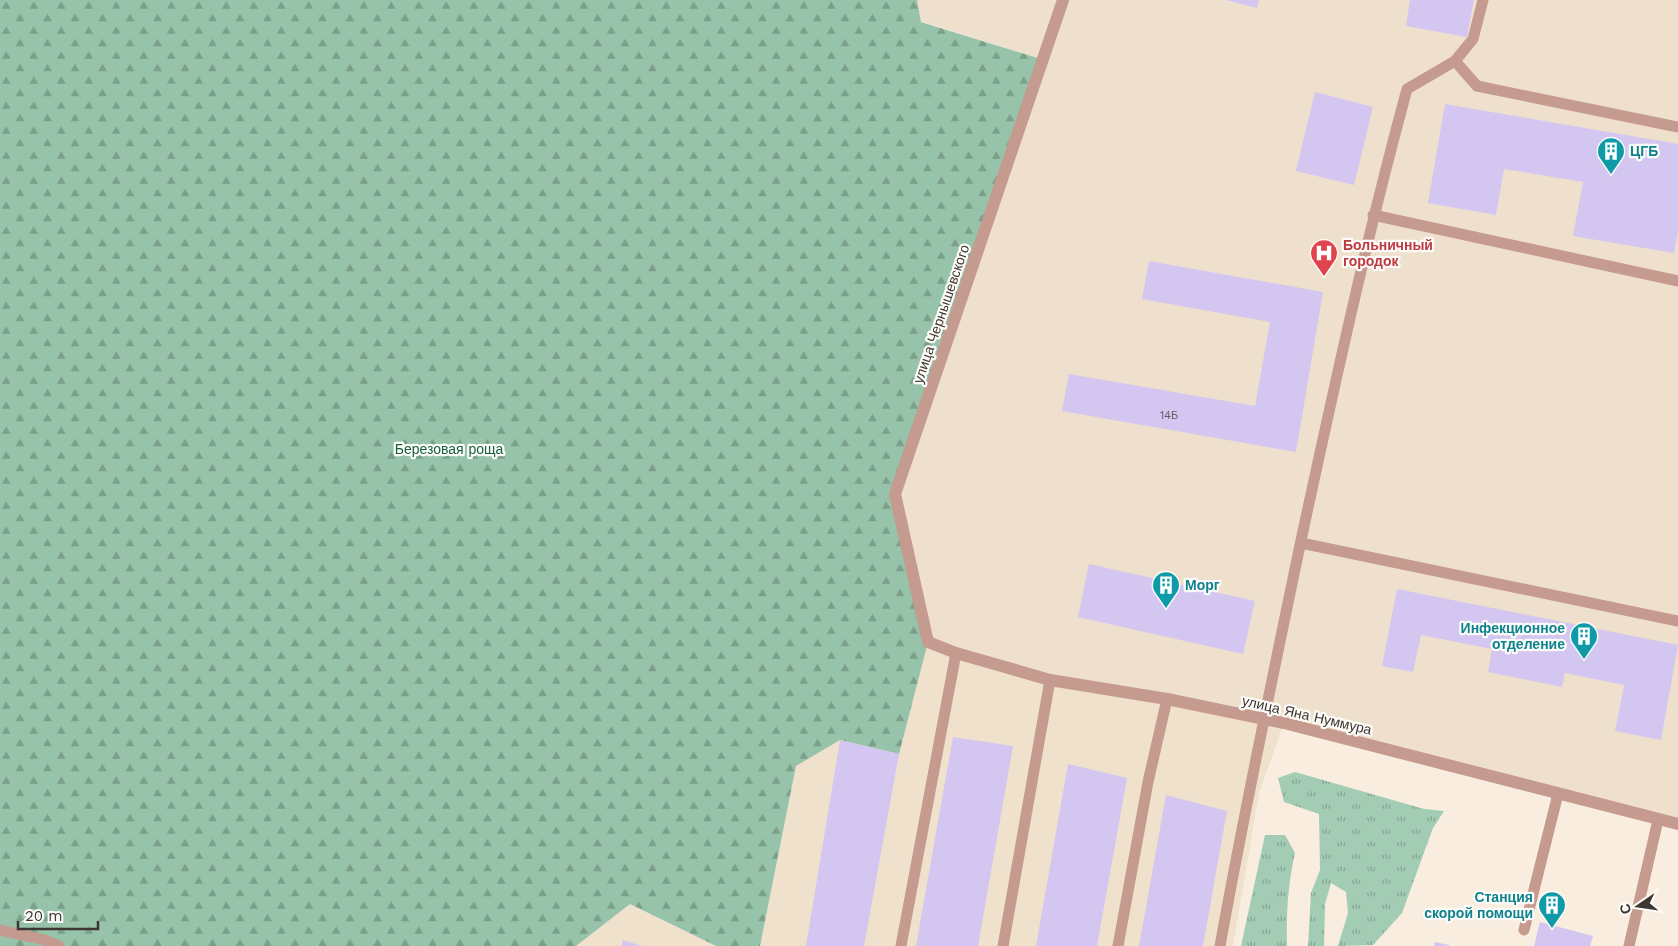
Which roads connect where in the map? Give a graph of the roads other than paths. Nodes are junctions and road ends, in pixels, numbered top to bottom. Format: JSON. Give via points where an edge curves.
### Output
{"nodes":[{"id":1,"x":1064,"y":0,"type":"edge"},
{"id":2,"x":1483,"y":0,"type":"edge"},
{"id":3,"x":1455,"y":62,"type":"junction"},
{"id":4,"x":1678,"y":126,"type":"edge"},
{"id":5,"x":1373,"y":215,"type":"junction"},
{"id":6,"x":1678,"y":281,"type":"edge"},
{"id":7,"x":1301,"y":542,"type":"junction"},
{"id":8,"x":1678,"y":621,"type":"edge"},
{"id":9,"x":928,"y":642,"type":"joint"},
{"id":10,"x":956,"y":653,"type":"junction"},
{"id":11,"x":1050,"y":680,"type":"junction"},
{"id":12,"x":1168,"y":699,"type":"junction"},
{"id":13,"x":1263,"y":719,"type":"junction"},
{"id":14,"x":1558,"y":794,"type":"junction"},
{"id":15,"x":1658,"y":820,"type":"junction"},
{"id":16,"x":1678,"y":824,"type":"edge"},
{"id":17,"x":0,"y":930,"type":"edge"},
{"id":18,"x":1524,"y":930,"type":"dead end"},
{"id":19,"x":58,"y":946,"type":"edge"},
{"id":20,"x":901,"y":946,"type":"edge"},
{"id":21,"x":1003,"y":946,"type":"edge"},
{"id":22,"x":1118,"y":946,"type":"edge"},
{"id":23,"x":1220,"y":946,"type":"edge"},
{"id":24,"x":1628,"y":946,"type":"edge"}],
"edges":[{"from":1,"to":9,"type":"street","name":"улица Чернышевского","via":[[895,494]]},
{"from":2,"to":3,"type":"lane","via":[[1473,39]]},
{"from":3,"to":4,"type":"lane","via":[[1477,86]]},
{"from":3,"to":5,"type":"lane","via":[[1406,89]]},
{"from":5,"to":6,"type":"lane"},
{"from":5,"to":7,"type":"lane"},
{"from":7,"to":8,"type":"lane"},
{"from":7,"to":13,"type":"lane"},
{"from":9,"to":10,"type":"street","name":"улица Яна Нуммура"},
{"from":10,"to":11,"type":"street","name":"улица Яна Нуммура"},
{"from":10,"to":20,"type":"lane"},
{"from":11,"to":12,"type":"street","name":"улица Яна Нуммура"},
{"from":11,"to":21,"type":"lane"},
{"from":12,"to":13,"type":"street","name":"улица Яна Нуммура"},
{"from":12,"to":22,"type":"lane","via":[[1148,782]]},
{"from":13,"to":14,"type":"street","name":"улица Яна Нуммура"},
{"from":13,"to":23,"type":"lane"},
{"from":14,"to":15,"type":"street","name":"улица Яна Нуммура"},
{"from":14,"to":18,"type":"lane"},
{"from":15,"to":16,"type":"street","name":"улица Яна Нуммура"},
{"from":15,"to":24,"type":"lane"},
{"from":17,"to":19,"type":"lane"}]}
